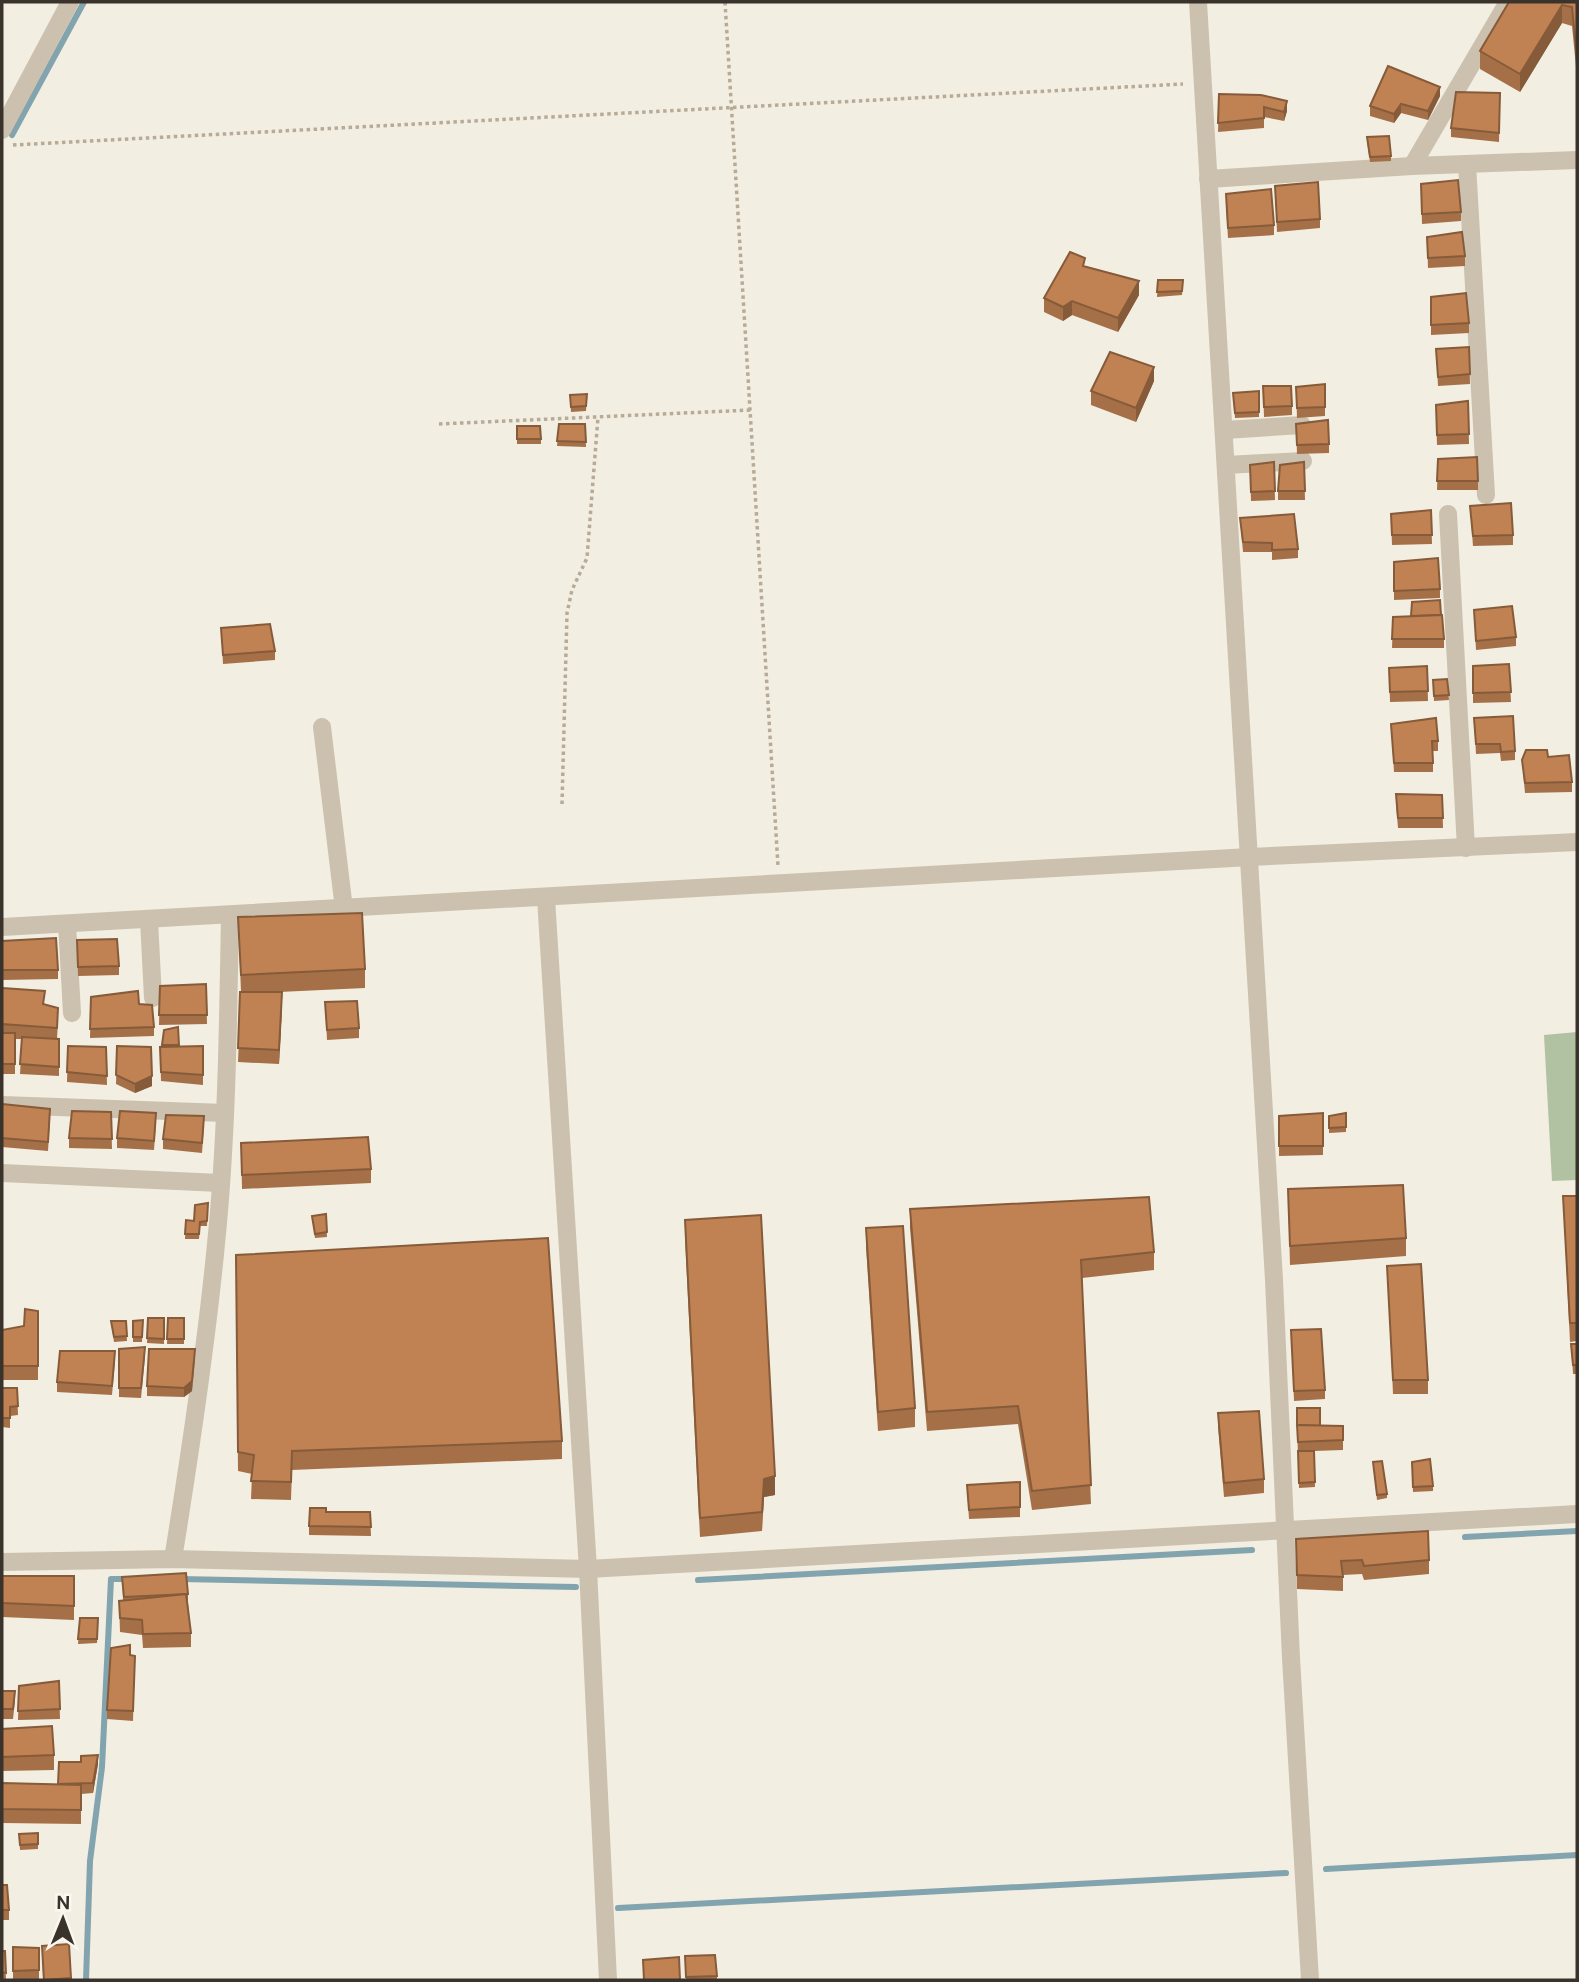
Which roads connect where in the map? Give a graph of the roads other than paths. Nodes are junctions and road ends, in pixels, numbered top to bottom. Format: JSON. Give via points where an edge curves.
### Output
{"nodes":[{"id":1,"x":70,"y":2,"type":"edge"},
{"id":2,"x":1198,"y":2,"type":"edge"},
{"id":3,"x":1508,"y":2,"type":"edge"},
{"id":4,"x":2,"y":130,"type":"edge"},
{"id":5,"x":1577,"y":160,"type":"edge"},
{"id":6,"x":1467,"y":164,"type":"junction"},
{"id":7,"x":1412,"y":166,"type":"junction"},
{"id":8,"x":1208,"y":179,"type":"junction"},
{"id":9,"x":1302,"y":425,"type":"edge"},
{"id":10,"x":1224,"y":430,"type":"junction"},
{"id":11,"x":1303,"y":461,"type":"edge"},
{"id":12,"x":1226,"y":465,"type":"junction"},
{"id":13,"x":1486,"y":495,"type":"dead end"},
{"id":14,"x":1448,"y":514,"type":"dead end"},
{"id":15,"x":322,"y":726,"type":"dead end"},
{"id":16,"x":1577,"y":842,"type":"edge"},
{"id":17,"x":1466,"y":848,"type":"junction"},
{"id":18,"x":1250,"y":857,"type":"junction"},
{"id":19,"x":546,"y":898,"type":"junction"},
{"id":20,"x":344,"y":909,"type":"junction"},
{"id":21,"x":230,"y":915,"type":"junction"},
{"id":22,"x":149,"y":919,"type":"junction"},
{"id":23,"x":67,"y":924,"type":"junction"},
{"id":24,"x":2,"y":928,"type":"edge"},
{"id":25,"x":153,"y":999,"type":"dead end"},
{"id":26,"x":72,"y":1013,"type":"dead end"},
{"id":27,"x":2,"y":1105,"type":"edge"},
{"id":28,"x":225,"y":1113,"type":"junction"},
{"id":29,"x":2,"y":1172,"type":"edge"},
{"id":30,"x":220,"y":1183,"type":"junction"},
{"id":31,"x":1577,"y":1514,"type":"edge"},
{"id":32,"x":1286,"y":1531,"type":"junction"},
{"id":33,"x":173,"y":1559,"type":"junction"},
{"id":34,"x":2,"y":1562,"type":"edge"},
{"id":35,"x":588,"y":1569,"type":"junction"},
{"id":36,"x":608,"y":1980,"type":"edge"},
{"id":37,"x":1310,"y":1980,"type":"edge"}],
"edges":[{"from":1,"to":4,"type":"street"},
{"from":2,"to":8,"type":"street"},
{"from":3,"to":7,"type":"street"},
{"from":5,"to":6,"type":"street"},
{"from":6,"to":7,"type":"street"},
{"from":6,"to":13,"type":"street"},
{"from":7,"to":8,"type":"street"},
{"from":8,"to":10,"type":"street"},
{"from":9,"to":10,"type":"street"},
{"from":10,"to":12,"type":"street"},
{"from":11,"to":12,"type":"street"},
{"from":12,"to":18,"type":"street"},
{"from":14,"to":17,"type":"street"},
{"from":15,"to":20,"type":"street"},
{"from":16,"to":17,"type":"street"},
{"from":17,"to":18,"type":"street"},
{"from":18,"to":19,"type":"street"},
{"from":18,"to":32,"type":"street"},
{"from":19,"to":20,"type":"street"},
{"from":19,"to":35,"type":"street"},
{"from":20,"to":21,"type":"street"},
{"from":21,"to":22,"type":"street"},
{"from":21,"to":28,"type":"street"},
{"from":22,"to":23,"type":"street"},
{"from":22,"to":25,"type":"street"},
{"from":23,"to":24,"type":"street"},
{"from":23,"to":26,"type":"street"},
{"from":27,"to":28,"type":"street"},
{"from":28,"to":30,"type":"street"},
{"from":29,"to":30,"type":"street"},
{"from":30,"to":33,"type":"street","via":[[195,1421]]},
{"from":31,"to":32,"type":"street"},
{"from":32,"to":35,"type":"street"},
{"from":32,"to":37,"type":"street"},
{"from":33,"to":34,"type":"street"},
{"from":33,"to":35,"type":"street"},
{"from":35,"to":36,"type":"street"}]}
